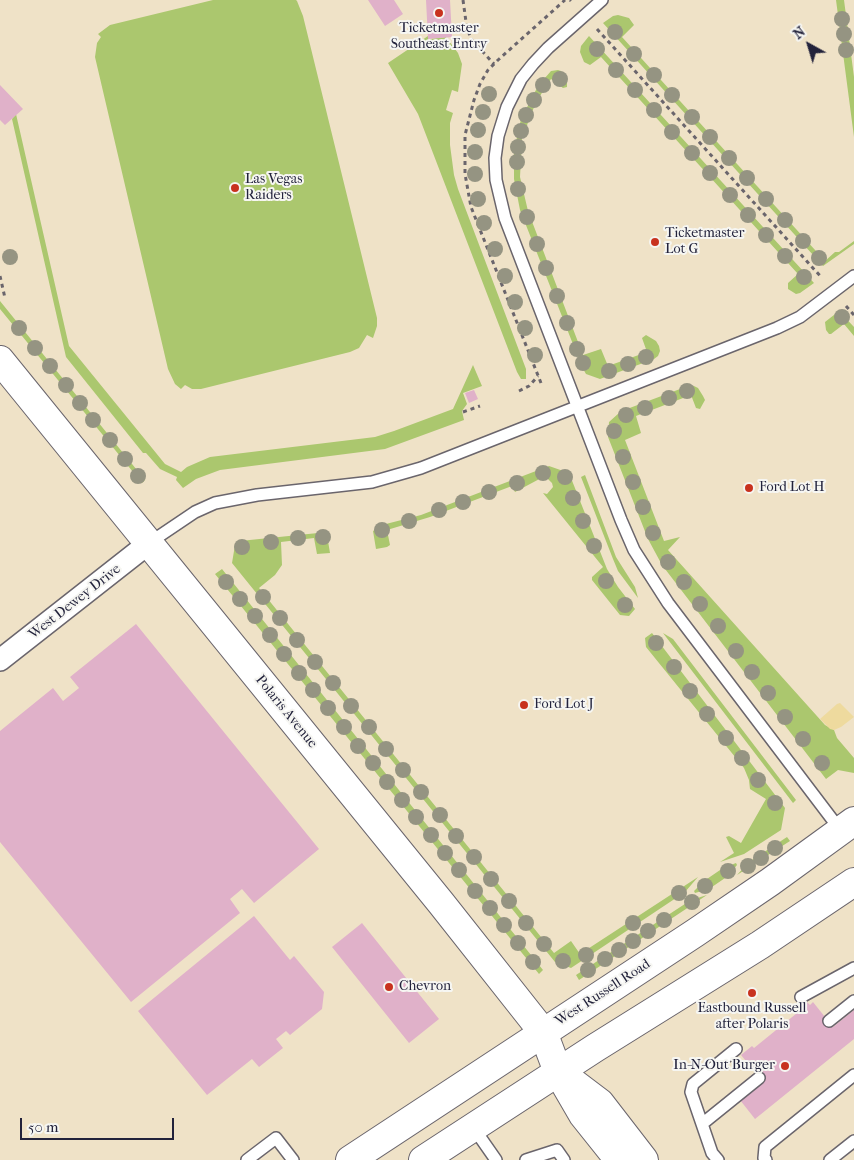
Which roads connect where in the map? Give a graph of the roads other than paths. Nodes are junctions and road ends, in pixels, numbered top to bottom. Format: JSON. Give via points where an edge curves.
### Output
{"nodes":[{"id":1,"x":602,"y":0,"type":"edge"},
{"id":2,"x":854,"y":276,"type":"edge"},
{"id":3,"x":0,"y":360,"type":"edge"},
{"id":4,"x":577,"y":407,"type":"junction"},
{"id":5,"x":149,"y":543,"type":"junction"},
{"id":6,"x":0,"y":660,"type":"edge"},
{"id":7,"x":848,"y":826,"type":"edge"},
{"id":8,"x":854,"y":882,"type":"edge"},
{"id":9,"x":854,"y":968,"type":"edge"},
{"id":10,"x":801,"y":997,"type":"dead end"},
{"id":11,"x":854,"y":1001,"type":"edge"},
{"id":12,"x":829,"y":1021,"type":"dead end"},
{"id":13,"x":543,"y":1032,"type":"junction"},
{"id":14,"x":736,"y":1049,"type":"dead end"},
{"id":15,"x":558,"y":1072,"type":"junction"},
{"id":16,"x":854,"y":1076,"type":"edge"},
{"id":17,"x":760,"y":1078,"type":"dead end"},
{"id":18,"x":702,"y":1124,"type":"junction"},
{"id":19,"x":473,"y":1127,"type":"junction"},
{"id":20,"x":854,"y":1141,"type":"edge"},
{"id":21,"x":247,"y":1160,"type":"edge"},
{"id":22,"x":293,"y":1160,"type":"edge"},
{"id":23,"x":350,"y":1160,"type":"edge"},
{"id":24,"x":423,"y":1160,"type":"edge"},
{"id":25,"x":496,"y":1160,"type":"edge"},
{"id":26,"x":526,"y":1160,"type":"edge"},
{"id":27,"x":564,"y":1160,"type":"edge"},
{"id":28,"x":618,"y":1160,"type":"edge"},
{"id":29,"x":644,"y":1160,"type":"edge"},
{"id":30,"x":718,"y":1160,"type":"edge"},
{"id":31,"x":766,"y":1160,"type":"edge"},
{"id":32,"x":830,"y":1160,"type":"edge"}],
"edges":[{"from":1,"to":4,"type":"lane","via":[[548,48],[521,79],[502,117],[496,158],[496,180],[505,218]]},
{"from":2,"to":4,"type":"lane","via":[[800,317],[777,328]]},
{"from":3,"to":5,"type":"street","name":"Polaris Avenue"},
{"from":4,"to":5,"type":"lane","via":[[396,476],[215,503],[195,512]]},
{"from":4,"to":7,"type":"lane","via":[[634,550],[652,578],[686,627]]},
{"from":5,"to":6,"type":"street","name":"West Dewey Drive"},
{"from":5,"to":13,"type":"street","name":"Polaris Avenue"},
{"from":7,"to":13,"type":"street","name":"West Russell Road","via":[[702,928]]},
{"from":8,"to":15,"type":"street"},
{"from":9,"to":10,"type":"lane"},
{"from":11,"to":12,"type":"lane"},
{"from":13,"to":15,"type":"street","name":"Polaris Avenue"},
{"from":13,"to":23,"type":"street","name":"West Russell Road"},
{"from":14,"to":18,"type":"lane","via":[[693,1084],[692,1092]]},
{"from":15,"to":19,"type":"street"},
{"from":15,"to":28,"type":"street","name":"Polaris Avenue","via":[[583,1115]]},
{"from":15,"to":29,"type":"street","via":[[600,1103]]},
{"from":16,"to":31,"type":"lane","via":[[765,1147]]},
{"from":17,"to":18,"type":"lane"},
{"from":18,"to":30,"type":"lane","via":[[712,1154]]},
{"from":19,"to":24,"type":"street"},
{"from":19,"to":25,"type":"lane"},
{"from":20,"to":32,"type":"lane"},
{"from":21,"to":22,"type":"lane","via":[[276,1138]]},
{"from":26,"to":27,"type":"lane","via":[[557,1150]]}]}
